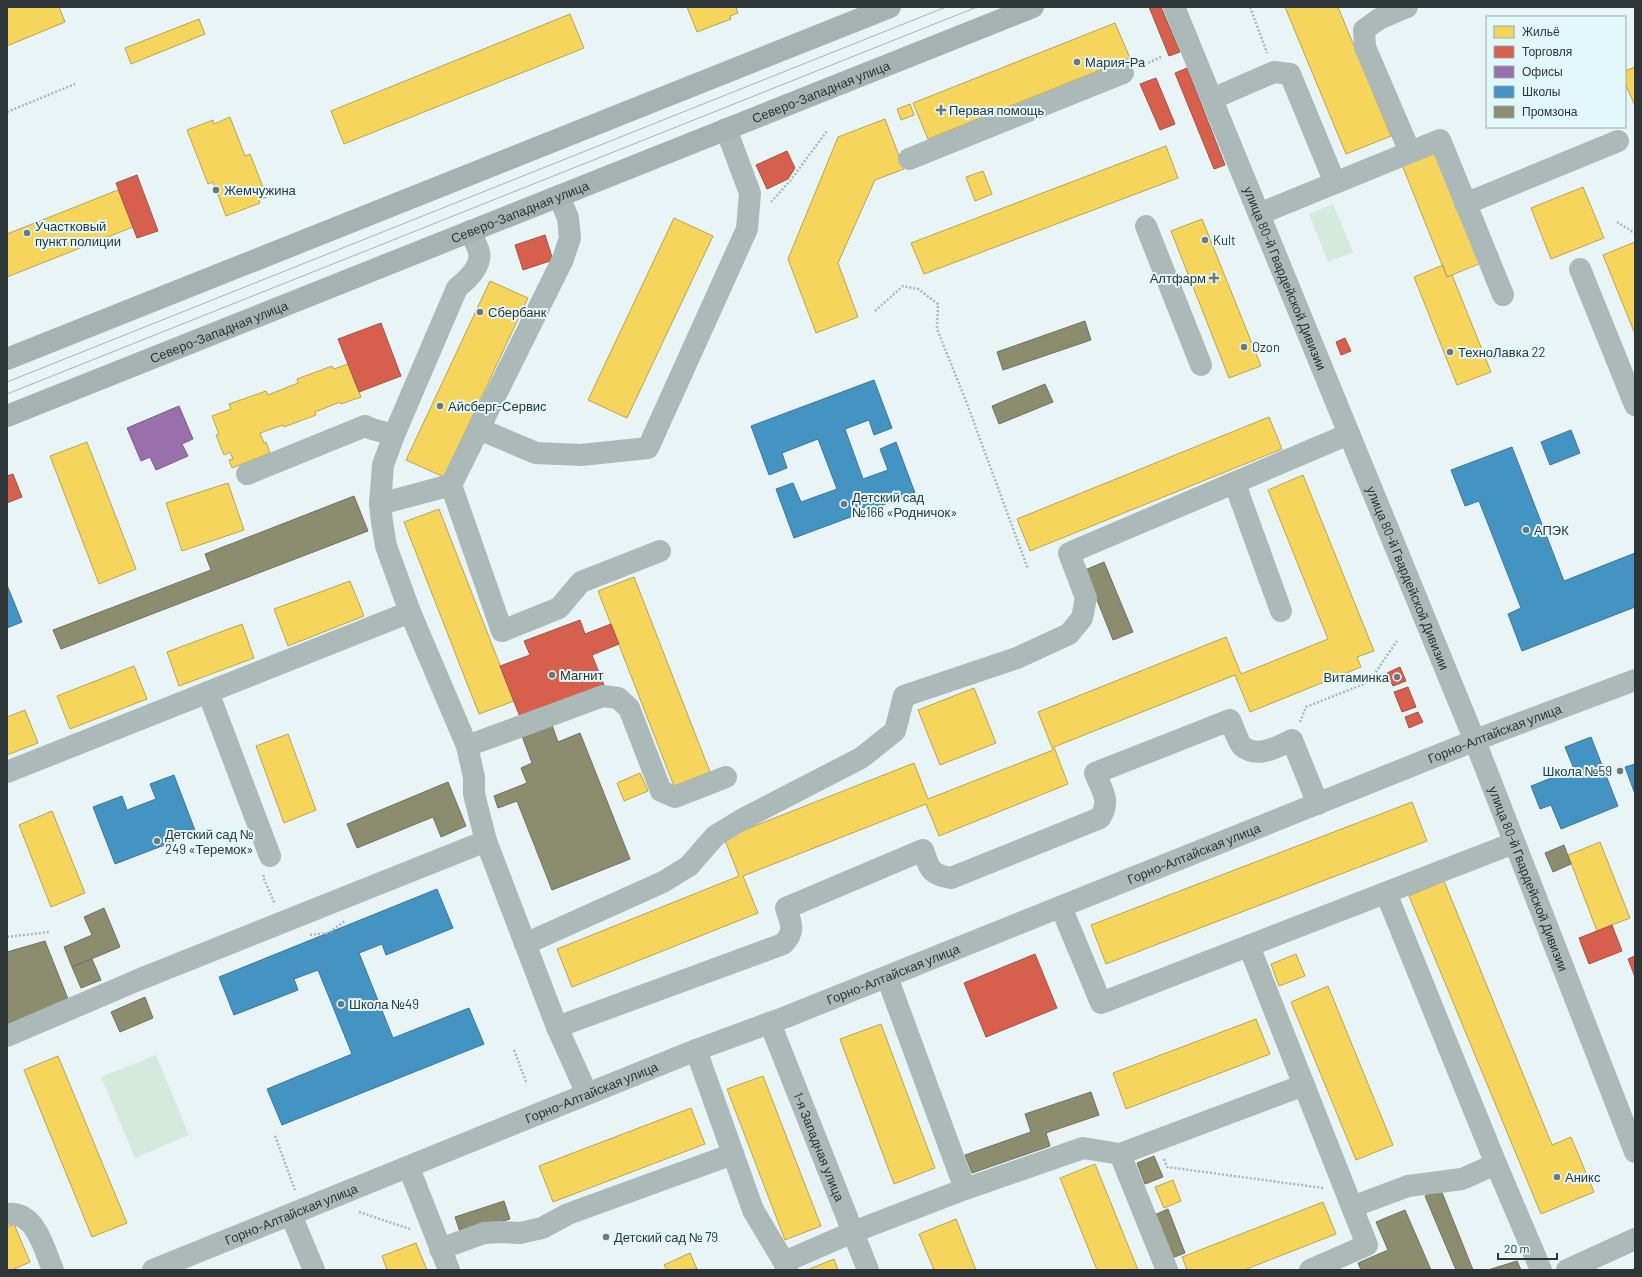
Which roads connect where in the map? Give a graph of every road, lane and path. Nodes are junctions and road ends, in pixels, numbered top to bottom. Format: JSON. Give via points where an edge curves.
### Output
{"nodes":[{"id":1,"x":890,"y":7,"type":"edge"},
{"id":2,"x":1033,"y":7,"type":"edge"},
{"id":3,"x":1174,"y":7,"type":"edge"},
{"id":4,"x":1250,"y":7,"type":"edge"},
{"id":5,"x":1407,"y":7,"type":"edge"},
{"id":6,"x":1274,"y":72,"type":"junction"},
{"id":7,"x":1124,"y":73,"type":"dead end"},
{"id":8,"x":75,"y":84,"type":"dead end"},
{"id":9,"x":1212,"y":99,"type":"junction"},
{"id":10,"x":7,"y":112,"type":"edge"},
{"id":11,"x":726,"y":129,"type":"junction"},
{"id":12,"x":827,"y":131,"type":"dead end"},
{"id":13,"x":1618,"y":141,"type":"dead end"},
{"id":14,"x":1410,"y":152,"type":"junction"},
{"id":15,"x":909,"y":159,"type":"dead end"},
{"id":16,"x":1335,"y":183,"type":"junction"},
{"id":17,"x":559,"y":196,"type":"junction"},
{"id":18,"x":1465,"y":204,"type":"junction"},
{"id":19,"x":1259,"y":214,"type":"junction"},
{"id":20,"x":1617,"y":222,"type":"dead end"},
{"id":21,"x":1146,"y":226,"type":"dead end"},
{"id":22,"x":747,"y":229,"type":"junction"},
{"id":23,"x":470,"y":231,"type":"junction"},
{"id":24,"x":1635,"y":233,"type":"edge"},
{"id":25,"x":1580,"y":269,"type":"dead end"},
{"id":26,"x":1503,"y":295,"type":"dead end"},
{"id":27,"x":875,"y":311,"type":"dead end"},
{"id":28,"x":7,"y":359,"type":"edge"},
{"id":29,"x":1201,"y":365,"type":"dead end"},
{"id":30,"x":1635,"y":405,"type":"edge"},
{"id":31,"x":7,"y":416,"type":"edge"},
{"id":32,"x":479,"y":429,"type":"junction"},
{"id":33,"x":394,"y":434,"type":"junction"},
{"id":34,"x":1349,"y":434,"type":"junction"},
{"id":35,"x":247,"y":474,"type":"dead end"},
{"id":36,"x":1235,"y":484,"type":"junction"},
{"id":37,"x":451,"y":485,"type":"junction"},
{"id":38,"x":380,"y":504,"type":"junction"},
{"id":39,"x":660,"y":551,"type":"dead end"},
{"id":40,"x":1028,"y":569,"type":"dead end"},
{"id":41,"x":410,"y":612,"type":"junction"},
{"id":42,"x":1281,"y":612,"type":"dead end"},
{"id":43,"x":1397,"y":641,"type":"dead end"},
{"id":44,"x":1635,"y":680,"type":"edge"},
{"id":45,"x":208,"y":692,"type":"junction"},
{"id":46,"x":1292,"y":740,"type":"junction"},
{"id":47,"x":1475,"y":741,"type":"junction"},
{"id":48,"x":467,"y":746,"type":"junction"},
{"id":49,"x":7,"y":772,"type":"edge"},
{"id":50,"x":726,"y":777,"type":"dead end"},
{"id":51,"x":1318,"y":804,"type":"junction"},
{"id":52,"x":486,"y":842,"type":"junction"},
{"id":53,"x":1514,"y":843,"type":"junction"},
{"id":54,"x":270,"y":856,"type":"joint"},
{"id":55,"x":1386,"y":893,"type":"junction"},
{"id":56,"x":1061,"y":906,"type":"junction"},
{"id":57,"x":284,"y":922,"type":"junction"},
{"id":58,"x":49,"y":932,"type":"dead end"},
{"id":59,"x":7,"y":937,"type":"edge"},
{"id":60,"x":525,"y":944,"type":"junction"},
{"id":61,"x":1249,"y":946,"type":"junction"},
{"id":62,"x":887,"y":977,"type":"junction"},
{"id":63,"x":770,"y":1023,"type":"junction"},
{"id":64,"x":557,"y":1027,"type":"junction"},
{"id":65,"x":7,"y":1036,"type":"edge"},
{"id":66,"x":514,"y":1050,"type":"dead end"},
{"id":67,"x":696,"y":1050,"type":"junction"},
{"id":68,"x":527,"y":1084,"type":"dead end"},
{"id":69,"x":1304,"y":1085,"type":"junction"},
{"id":70,"x":587,"y":1094,"type":"junction"},
{"id":71,"x":275,"y":1136,"type":"dead end"},
{"id":72,"x":1635,"y":1152,"type":"edge"},
{"id":73,"x":733,"y":1154,"type":"junction"},
{"id":74,"x":1120,"y":1154,"type":"junction"},
{"id":75,"x":1162,"y":1155,"type":"dead end"},
{"id":76,"x":1496,"y":1164,"type":"junction"},
{"id":77,"x":409,"y":1168,"type":"junction"},
{"id":78,"x":288,"y":1169,"type":"dead end"},
{"id":79,"x":965,"y":1189,"type":"junction"},
{"id":80,"x":1349,"y":1200,"type":"junction"},
{"id":81,"x":359,"y":1212,"type":"dead end"},
{"id":82,"x":7,"y":1214,"type":"edge"},
{"id":83,"x":291,"y":1215,"type":"junction"},
{"id":84,"x":853,"y":1232,"type":"junction"},
{"id":85,"x":1635,"y":1239,"type":"edge"},
{"id":86,"x":438,"y":1243,"type":"junction"},
{"id":87,"x":186,"y":1264,"type":"edge"},
{"id":88,"x":786,"y":1266,"type":"edge"},
{"id":89,"x":53,"y":1270,"type":"edge"},
{"id":90,"x":153,"y":1270,"type":"edge"},
{"id":91,"x":314,"y":1270,"type":"edge"},
{"id":92,"x":449,"y":1270,"type":"edge"},
{"id":93,"x":868,"y":1270,"type":"edge"},
{"id":94,"x":1167,"y":1270,"type":"edge"},
{"id":95,"x":1310,"y":1270,"type":"edge"},
{"id":96,"x":1542,"y":1270,"type":"edge"},
{"id":97,"x":1567,"y":1270,"type":"edge"}],
"edges":[{"from":1,"to":28,"type":"main road"},
{"from":2,"to":11,"type":"main road","name":"Северо-Западная улица"},
{"from":3,"to":9,"type":"street","name":"улица 80-й Гвардейской Дивизии"},
{"from":4,"to":6,"type":"path"},
{"from":5,"to":14,"type":"street","via":[[1379,19],[1364,30],[1365,47]]},
{"from":6,"to":9,"type":"street"},
{"from":6,"to":16,"type":"street","via":[[1290,74]]},
{"from":7,"to":15,"type":"street"},
{"from":8,"to":10,"type":"path"},
{"from":9,"to":19,"type":"street","name":"улица 80-й Гвардейской Дивизии"},
{"from":11,"to":17,"type":"main road","name":"Северо-Западная улица"},
{"from":11,"to":22,"type":"street","via":[[750,193]]},
{"from":12,"to":22,"type":"path","via":[[790,181]]},
{"from":13,"to":18,"type":"street"},
{"from":14,"to":16,"type":"street"},
{"from":14,"to":18,"type":"street","via":[[1440,140]]},
{"from":16,"to":19,"type":"street"},
{"from":17,"to":23,"type":"main road","name":"Северо-Западная улица"},
{"from":17,"to":32,"type":"street","via":[[568,218],[570,238],[563,259]]},
{"from":18,"to":26,"type":"street"},
{"from":19,"to":34,"type":"street","name":"улица 80-й Гвардейской Дивизии"},
{"from":20,"to":24,"type":"path"},
{"from":21,"to":29,"type":"street"},
{"from":22,"to":32,"type":"street","via":[[648,448],[581,455],[536,454]]},
{"from":23,"to":31,"type":"main road","name":"Северо-Западная улица"},
{"from":23,"to":33,"type":"street","via":[[479,252],[478,263],[468,279],[457,288]]},
{"from":25,"to":30,"type":"street"},
{"from":27,"to":40,"type":"path","via":[[902,286],[918,289],[938,304],[937,329]]},
{"from":32,"to":37,"type":"street"},
{"from":33,"to":35,"type":"street","via":[[365,426]]},
{"from":33,"to":38,"type":"street","via":[[383,465]]},
{"from":34,"to":36,"type":"street"},
{"from":34,"to":47,"type":"street","name":"улица 80-й Гвардейской Дивизии"},
{"from":36,"to":42,"type":"street"},
{"from":36,"to":60,"type":"street","via":[[1069,553],[1086,598],[1082,618],[1069,634],[1017,658],[904,696],[895,731],[861,758],[741,820],[716,836],[689,866],[663,882]]},
{"from":37,"to":38,"type":"street"},
{"from":37,"to":39,"type":"street","via":[[502,631],[559,608],[582,582]]},
{"from":38,"to":41,"type":"street","via":[[386,546]]},
{"from":41,"to":45,"type":"street"},
{"from":41,"to":48,"type":"street"},
{"from":43,"to":46,"type":"path","via":[[1369,682],[1306,707]]},
{"from":44,"to":47,"type":"street","name":"Горно-Алтайская улица"},
{"from":45,"to":49,"type":"street"},
{"from":45,"to":54,"type":"street"},
{"from":46,"to":51,"type":"street"},
{"from":46,"to":64,"type":"street","via":[[1263,752],[1253,752],[1241,745],[1230,720],[1095,774],[1106,798],[1105,810],[1100,818],[951,878],[938,876],[930,870],[922,850],[786,908],[792,927],[789,938],[783,944]]},
{"from":47,"to":51,"type":"street","name":"Горно-Алтайская улица"},
{"from":47,"to":53,"type":"street","name":"улица 80-й Гвардейской Дивизии"},
{"from":48,"to":50,"type":"street","via":[[603,696],[618,698],[629,708],[661,792],[675,797]]},
{"from":48,"to":52,"type":"street","via":[[473,772],[474,794]]},
{"from":51,"to":56,"type":"street","name":"Горно-Алтайская улица"},
{"from":52,"to":57,"type":"street"},
{"from":52,"to":60,"type":"street"},
{"from":53,"to":55,"type":"street"},
{"from":53,"to":72,"type":"street","name":"улица 80-й Гвардейской Дивизии"},
{"from":54,"to":57,"type":"path","via":[[263,877]]},
{"from":55,"to":61,"type":"street"},
{"from":55,"to":76,"type":"street"},
{"from":56,"to":61,"type":"street","via":[[1101,1003]]},
{"from":56,"to":62,"type":"street","name":"Горно-Алтайская улица"},
{"from":57,"to":65,"type":"street"},
{"from":58,"to":59,"type":"path"},
{"from":60,"to":64,"type":"street"},
{"from":61,"to":69,"type":"street"},
{"from":62,"to":63,"type":"street","name":"Горно-Алтайская улица"},
{"from":62,"to":79,"type":"street"},
{"from":63,"to":67,"type":"street","name":"Горно-Алтайская улица"},
{"from":63,"to":84,"type":"street","name":"1-я Западная улица"},
{"from":64,"to":70,"type":"street"},
{"from":66,"to":68,"type":"path"},
{"from":67,"to":70,"type":"street","name":"Горно-Алтайская улица"},
{"from":67,"to":73,"type":"street"},
{"from":69,"to":74,"type":"street"},
{"from":69,"to":80,"type":"street"},
{"from":70,"to":77,"type":"street","name":"Горно-Алтайская улица"},
{"from":71,"to":78,"type":"path"},
{"from":73,"to":86,"type":"street","via":[[568,1214],[542,1228],[520,1233],[484,1233]]},
{"from":73,"to":88,"type":"street","via":[[753,1210]]},
{"from":74,"to":79,"type":"street","via":[[1084,1148]]},
{"from":74,"to":94,"type":"street"},
{"from":75,"to":80,"type":"path","via":[[1168,1167]]},
{"from":76,"to":80,"type":"street","via":[[1462,1179],[1408,1186]]},
{"from":76,"to":96,"type":"street"},
{"from":77,"to":83,"type":"street","name":"Горно-Алтайская улица"},
{"from":77,"to":86,"type":"street"},
{"from":79,"to":84,"type":"street"},
{"from":80,"to":95,"type":"street","via":[[1367,1245]]},
{"from":81,"to":86,"type":"path"},
{"from":82,"to":89,"type":"street","via":[[15,1213],[29,1221]]},
{"from":83,"to":87,"type":"street","name":"Горно-Алтайская улица"},
{"from":83,"to":91,"type":"street"},
{"from":84,"to":88,"type":"street"},
{"from":84,"to":93,"type":"street","name":"1-я Западная улица"},
{"from":85,"to":97,"type":"street"},
{"from":86,"to":92,"type":"street"},
{"from":87,"to":90,"type":"street","name":"Горно-Алтайская улица"}]}
